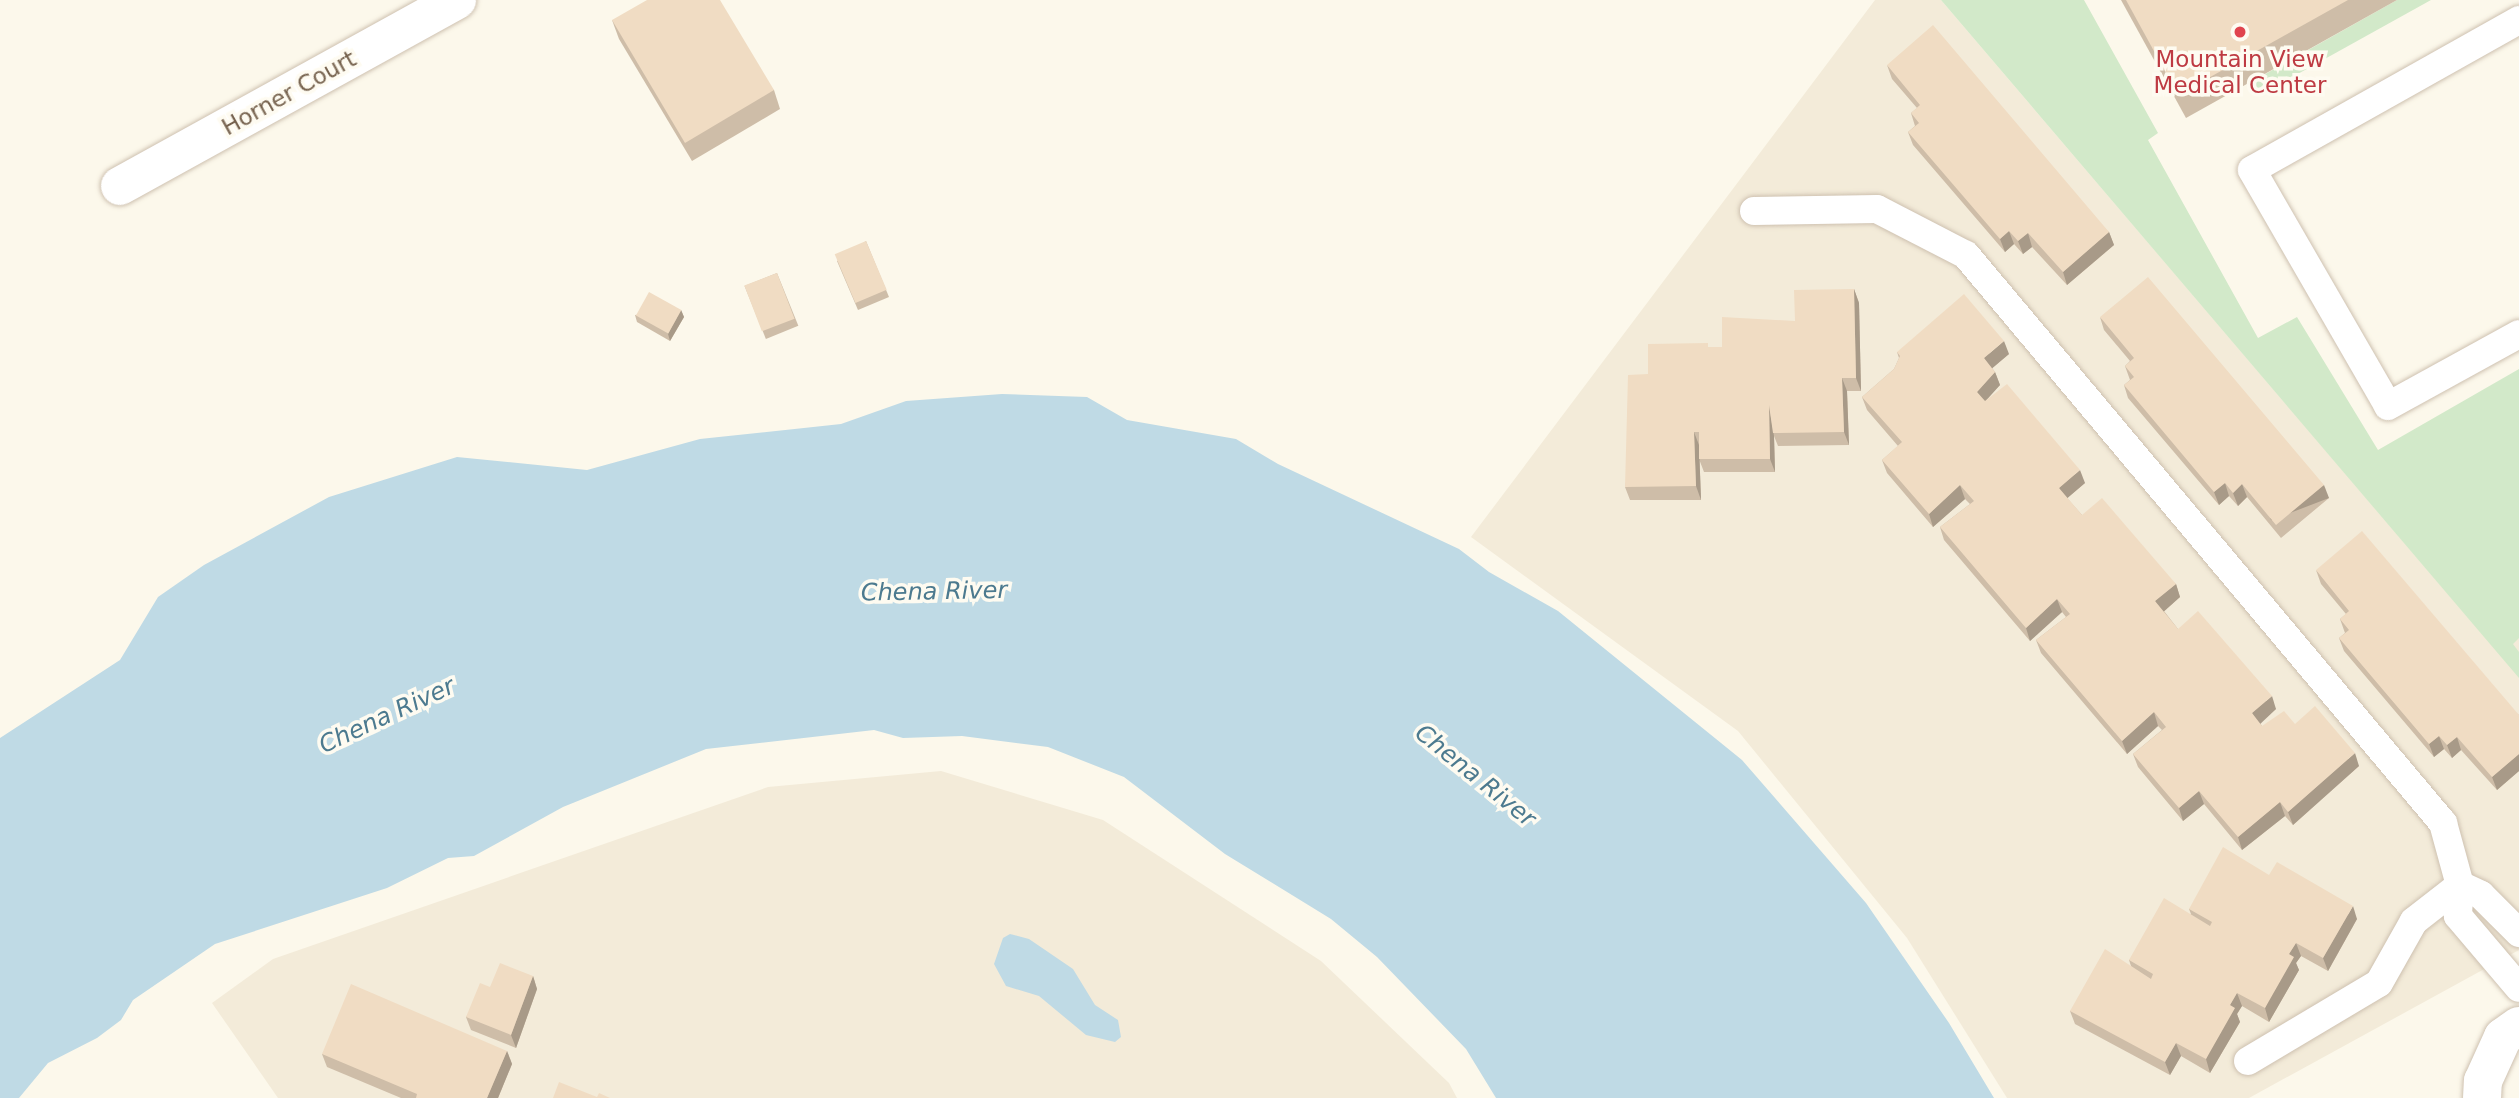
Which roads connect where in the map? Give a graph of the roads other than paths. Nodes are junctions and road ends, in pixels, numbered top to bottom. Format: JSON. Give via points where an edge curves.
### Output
{"nodes":[{"id":1,"x":457,"y":0,"type":"edge"},
{"id":2,"x":2519,"y":20,"type":"edge"},
{"id":3,"x":120,"y":186,"type":"dead end"},
{"id":4,"x":1754,"y":211,"type":"dead end"},
{"id":5,"x":2519,"y":334,"type":"edge"},
{"id":6,"x":2459,"y":885,"type":"junction"},
{"id":7,"x":2519,"y":933,"type":"edge"},
{"id":8,"x":2519,"y":988,"type":"edge"},
{"id":9,"x":2511,"y":1032,"type":"edge"},
{"id":10,"x":2248,"y":1061,"type":"dead end"},
{"id":11,"x":2482,"y":1098,"type":"edge"}],
"edges":[{"from":1,"to":3,"type":"street","name":"Horner Court"},
{"from":2,"to":5,"type":"lane","via":[[2252,170],[2388,406]]},
{"from":4,"to":6,"type":"lane","via":[[1877,209],[1966,256],[2443,823]]},
{"from":6,"to":7,"type":"lane","via":[[2481,895]]},
{"from":6,"to":8,"type":"lane","via":[[2458,916]]},
{"from":6,"to":10,"type":"lane","via":[[2414,921],[2379,983]]},
{"from":9,"to":11,"type":"street","via":[[2483,1081]]}]}
